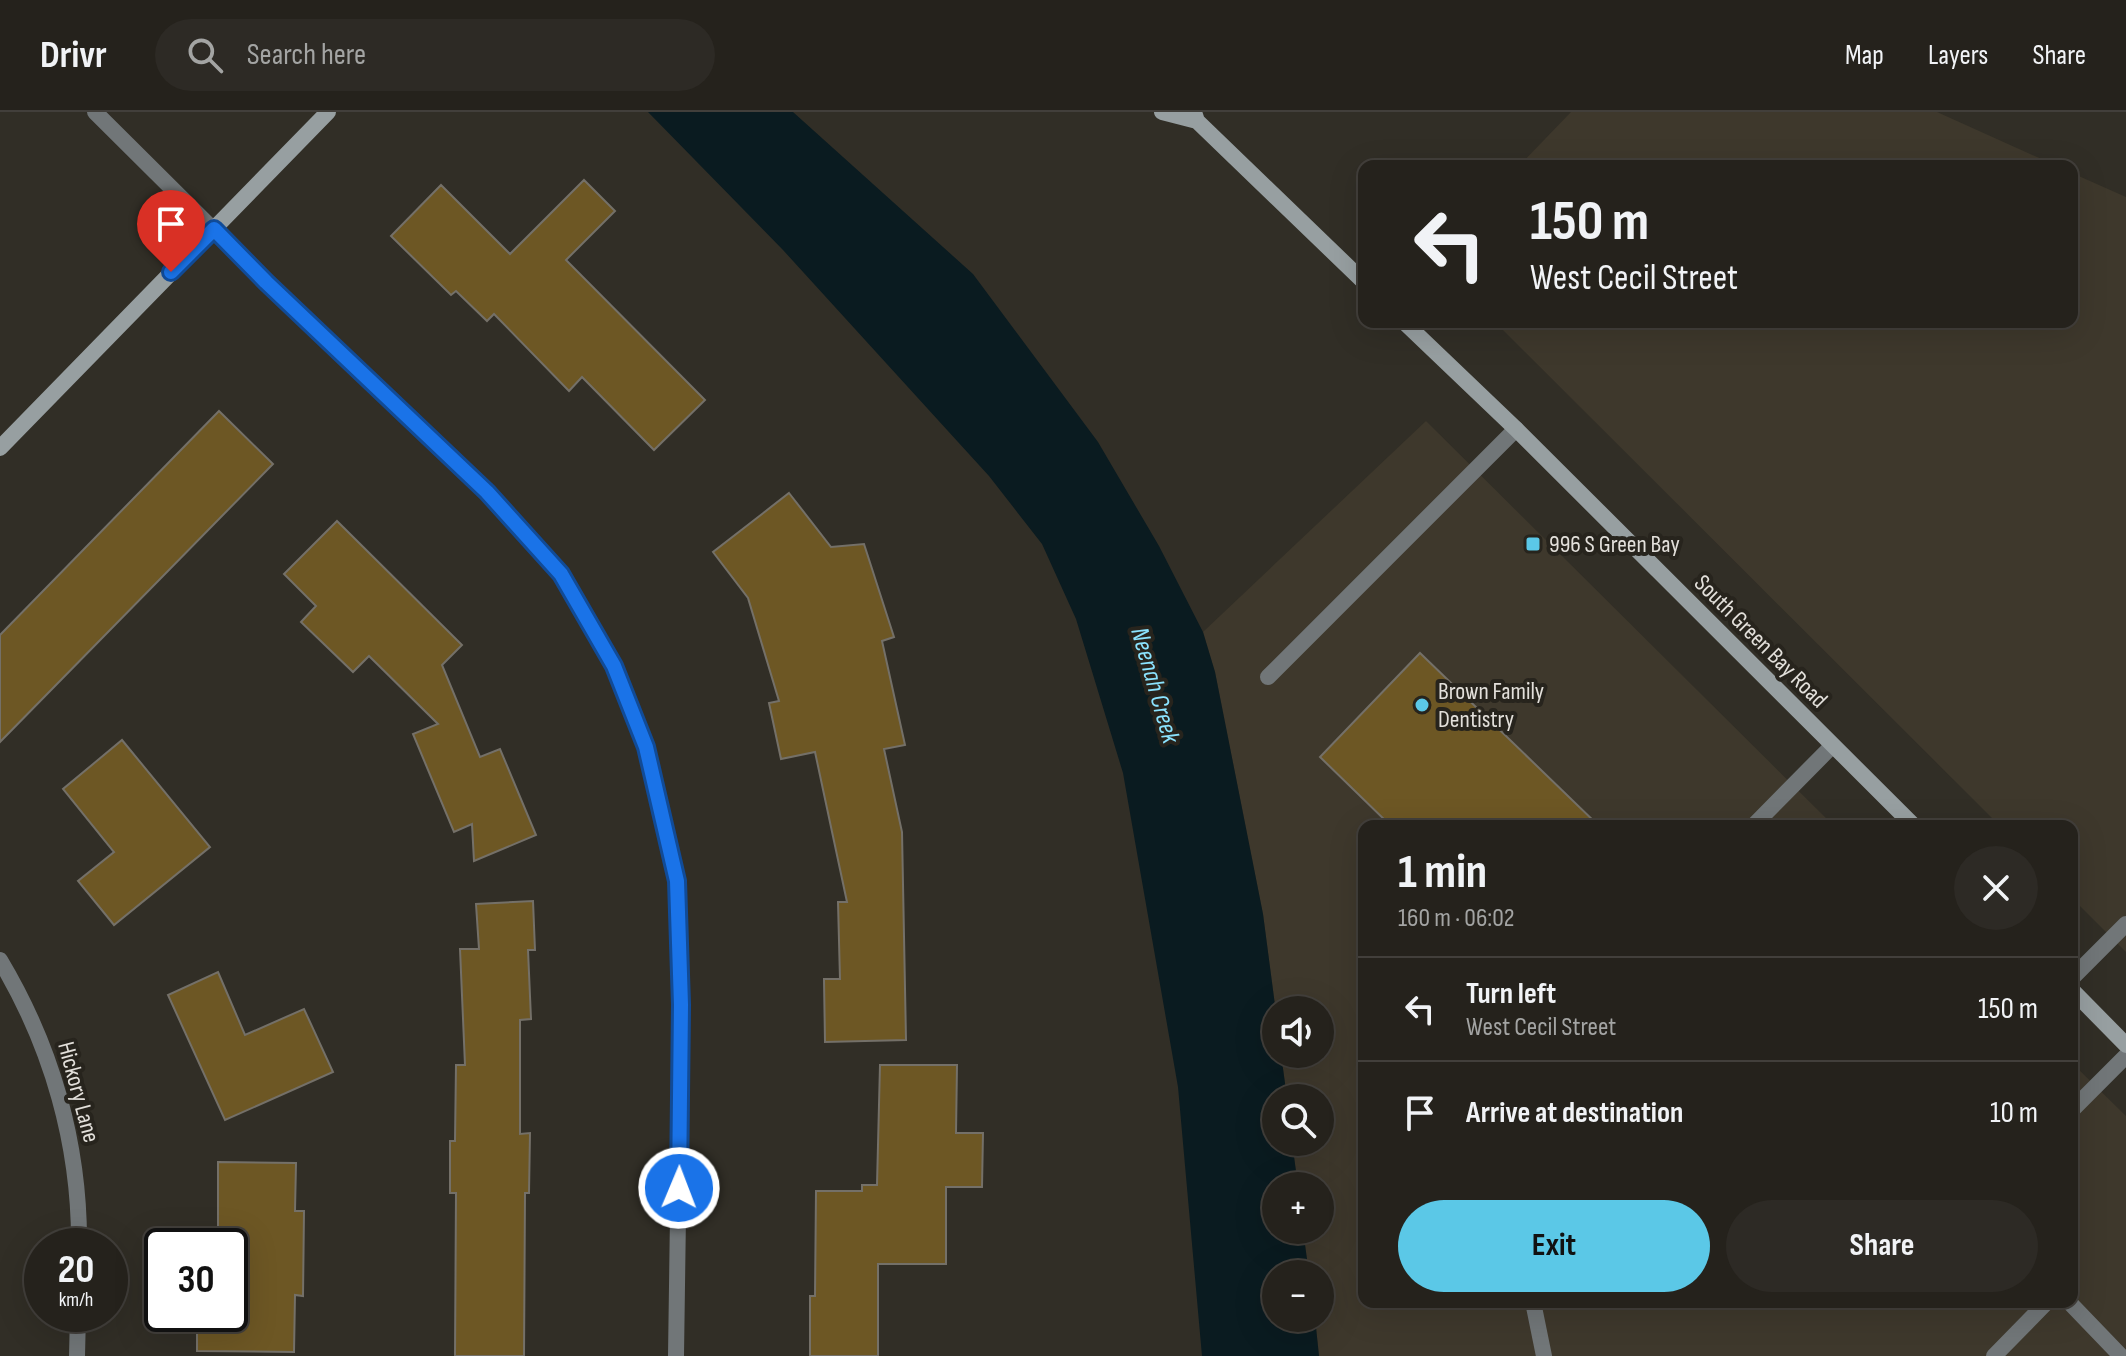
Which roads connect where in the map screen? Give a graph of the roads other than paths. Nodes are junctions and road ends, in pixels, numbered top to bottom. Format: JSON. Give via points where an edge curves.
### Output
{"nodes":[{"id":1,"x":95,"y":112,"type":"edge"},
{"id":2,"x":328,"y":112,"type":"edge"},
{"id":3,"x":1162,"y":112,"type":"edge"},
{"id":4,"x":1196,"y":116,"type":"edge"},
{"id":5,"x":214,"y":229,"type":"junction"},
{"id":6,"x":1358,"y":276,"type":"edge"},
{"id":7,"x":1410,"y":328,"type":"edge"},
{"id":8,"x":1516,"y":429,"type":"junction"},
{"id":9,"x":0,"y":448,"type":"edge"},
{"id":10,"x":1268,"y":677,"type":"dead end"},
{"id":11,"x":1832,"y":746,"type":"junction"},
{"id":12,"x":1759,"y":820,"type":"edge"},
{"id":13,"x":1908,"y":820,"type":"edge"},
{"id":14,"x":2126,"y":924,"type":"edge"},
{"id":15,"x":0,"y":960,"type":"edge"},
{"id":16,"x":2078,"y":972,"type":"edge"},
{"id":17,"x":2078,"y":996,"type":"edge"},
{"id":18,"x":2126,"y":1045,"type":"edge"},
{"id":19,"x":2126,"y":1056,"type":"edge"},
{"id":20,"x":2078,"y":1104,"type":"edge"},
{"id":21,"x":79,"y":1228,"type":"edge"},
{"id":22,"x":1534,"y":1308,"type":"edge"},
{"id":23,"x":2041,"y":1308,"type":"edge"},
{"id":24,"x":2075,"y":1308,"type":"edge"},
{"id":25,"x":78,"y":1332,"type":"edge"},
{"id":26,"x":77,"y":1356,"type":"edge"},
{"id":27,"x":676,"y":1356,"type":"edge"},
{"id":28,"x":1544,"y":1356,"type":"edge"},
{"id":29,"x":1994,"y":1356,"type":"edge"},
{"id":30,"x":2121,"y":1356,"type":"edge"}],
"edges":[{"from":1,"to":5,"type":"street"},
{"from":2,"to":5,"type":"main road"},
{"from":3,"to":4,"type":"main road"},
{"from":4,"to":6,"type":"main road"},
{"from":5,"to":9,"type":"main road"},
{"from":5,"to":27,"type":"street","via":[[487,492],[561,574],[614,666],[646,747],[677,881],[681,1005]]},
{"from":7,"to":8,"type":"main road","name":"South Green Bay Road"},
{"from":8,"to":10,"type":"street"},
{"from":8,"to":11,"type":"main road","name":"South Green Bay Road"},
{"from":11,"to":12,"type":"street"},
{"from":11,"to":13,"type":"main road","name":"South Green Bay Road"},
{"from":14,"to":16,"type":"street"},
{"from":15,"to":21,"type":"street","name":"Hickory Lane","via":[[22,996],[60,1092],[79,1199]]},
{"from":17,"to":18,"type":"main road"},
{"from":19,"to":20,"type":"street"},
{"from":22,"to":28,"type":"street"},
{"from":23,"to":29,"type":"street"},
{"from":24,"to":30,"type":"street"},
{"from":25,"to":26,"type":"street"}]}
